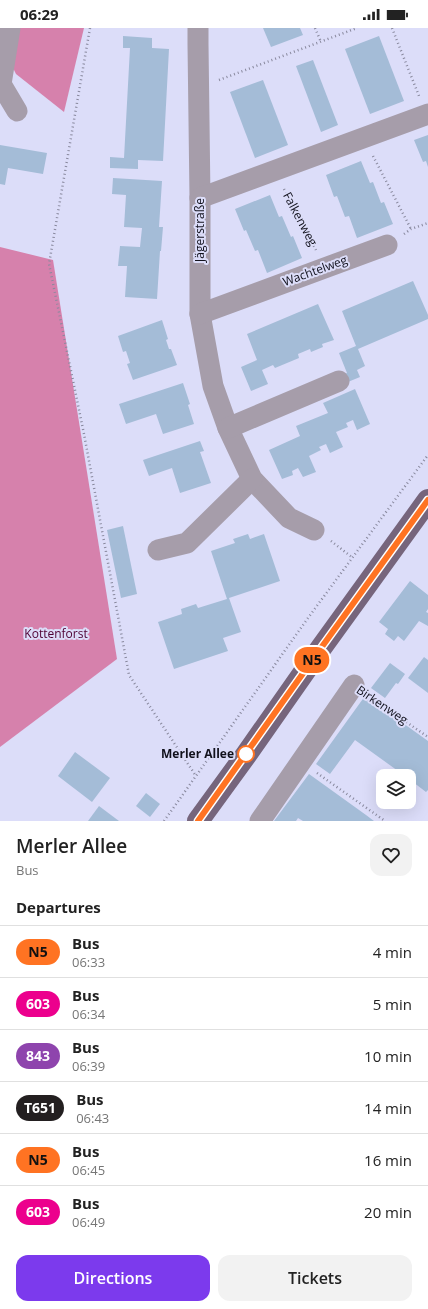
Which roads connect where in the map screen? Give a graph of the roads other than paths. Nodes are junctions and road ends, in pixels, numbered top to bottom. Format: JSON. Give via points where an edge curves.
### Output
{"nodes":[{"id":1,"x":10,"y":28,"type":"edge"},
{"id":2,"x":198,"y":28,"type":"edge"},
{"id":3,"x":17,"y":112,"type":"dead end"},
{"id":4,"x":427,"y":114,"type":"edge"},
{"id":5,"x":200,"y":198,"type":"junction"},
{"id":6,"x":387,"y":245,"type":"road end"},
{"id":7,"x":200,"y":314,"type":"junction"},
{"id":8,"x":339,"y":381,"type":"dead end"},
{"id":9,"x":228,"y":428,"type":"junction"},
{"id":10,"x":252,"y":479,"type":"junction"},
{"id":11,"x":428,"y":500,"type":"edge"},
{"id":12,"x":314,"y":530,"type":"road end"},
{"id":13,"x":158,"y":550,"type":"dead end"},
{"id":14,"x":354,"y":685,"type":"road end"},
{"id":15,"x":198,"y":821,"type":"edge"},
{"id":16,"x":260,"y":821,"type":"edge"}],
"edges":[{"from":1,"to":3,"type":"street","via":[[1,84]]},
{"from":2,"to":5,"type":"street","name":"Jägerstraße"},
{"from":4,"to":5,"type":"street"},
{"from":5,"to":7,"type":"street","name":"Jägerstraße"},
{"from":6,"to":7,"type":"street","name":"Wachtelweg"},
{"from":7,"to":9,"type":"street","name":"Jägerstraße","via":[[213,386]]},
{"from":8,"to":9,"type":"street"},
{"from":9,"to":10,"type":"street","name":"Jägerstraße"},
{"from":10,"to":12,"type":"street","name":"Jägerstraße","via":[[289,518]]},
{"from":10,"to":13,"type":"street","via":[[187,543]]},
{"from":11,"to":15,"type":"main road"},
{"from":14,"to":16,"type":"street","name":"Birkenweg"}]}
